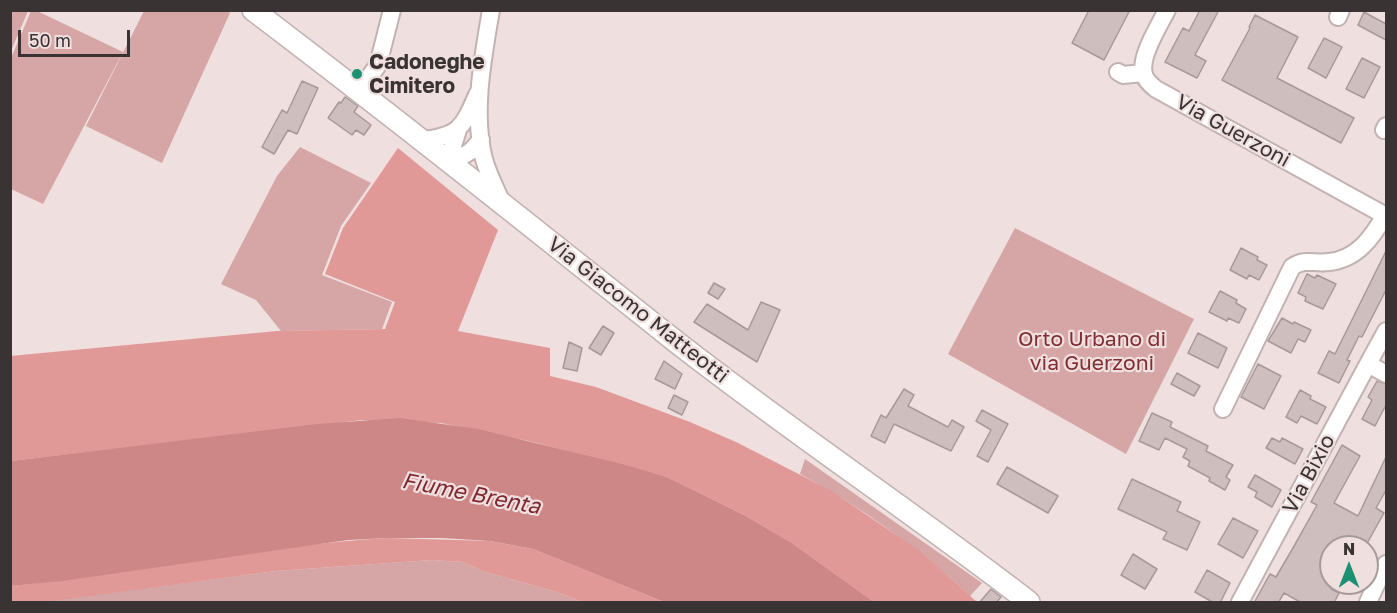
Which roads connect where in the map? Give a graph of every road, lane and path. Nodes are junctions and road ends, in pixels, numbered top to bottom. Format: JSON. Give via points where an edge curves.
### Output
{"nodes":[{"id":1,"x":392,"y":10,"type":"edge"},
{"id":2,"x":491,"y":10,"type":"edge"},
{"id":3,"x":1167,"y":10,"type":"edge"},
{"id":4,"x":265,"y":14,"type":"edge"},
{"id":5,"x":1118,"y":72,"type":"dead end"},
{"id":6,"x":1143,"y":73,"type":"junction"},
{"id":7,"x":359,"y":91,"type":"junction"},
{"id":8,"x":479,"y":92,"type":"junction"},
{"id":9,"x":458,"y":130,"type":"junction"},
{"id":10,"x":422,"y":140,"type":"junction"},
{"id":11,"x":481,"y":140,"type":"junction"},
{"id":12,"x":451,"y":163,"type":"junction"},
{"id":13,"x":502,"y":204,"type":"junction"},
{"id":14,"x":1386,"y":216,"type":"edge"},
{"id":15,"x":1386,"y":331,"type":"edge"},
{"id":16,"x":1368,"y":364,"type":"junction"},
{"id":17,"x":1386,"y":374,"type":"edge"},
{"id":18,"x":1223,"y":408,"type":"dead end"},
{"id":19,"x":1386,"y":564,"type":"edge"},
{"id":20,"x":1029,"y":603,"type":"edge"},
{"id":21,"x":1240,"y":603,"type":"edge"},
{"id":22,"x":1368,"y":603,"type":"edge"}],
"edges":[{"from":1,"to":7,"type":"street","via":[[378,65]]},
{"from":2,"to":8,"type":"street"},
{"from":3,"to":6,"type":"street","via":[[1144,58]]},
{"from":4,"to":7,"type":"main road","name":"Via Giacomo Matteotti"},
{"from":5,"to":6,"type":"street"},
{"from":6,"to":14,"type":"street","name":"Via Guerzoni","via":[[1156,88]]},
{"from":7,"to":10,"type":"main road","name":"Via Giacomo Matteotti"},
{"from":8,"to":9,"type":"street"},
{"from":8,"to":11,"type":"street"},
{"from":9,"to":10,"type":"street"},
{"from":9,"to":12,"type":"street"},
{"from":10,"to":12,"type":"main road","name":"Via Giacomo Matteotti"},
{"from":11,"to":12,"type":"street"},
{"from":11,"to":13,"type":"street","via":[[484,159]]},
{"from":12,"to":13,"type":"main road","name":"Via Giacomo Matteotti"},
{"from":13,"to":20,"type":"main road","name":"Via Giacomo Matteotti","via":[[800,435]]},
{"from":14,"to":18,"type":"street","via":[[1372,239],[1353,255],[1329,262],[1300,262],[1292,267]]},
{"from":15,"to":16,"type":"street","name":"Via Bixio"},
{"from":16,"to":17,"type":"street"},
{"from":16,"to":21,"type":"street","name":"Via Bixio"},
{"from":19,"to":22,"type":"street"}]}
